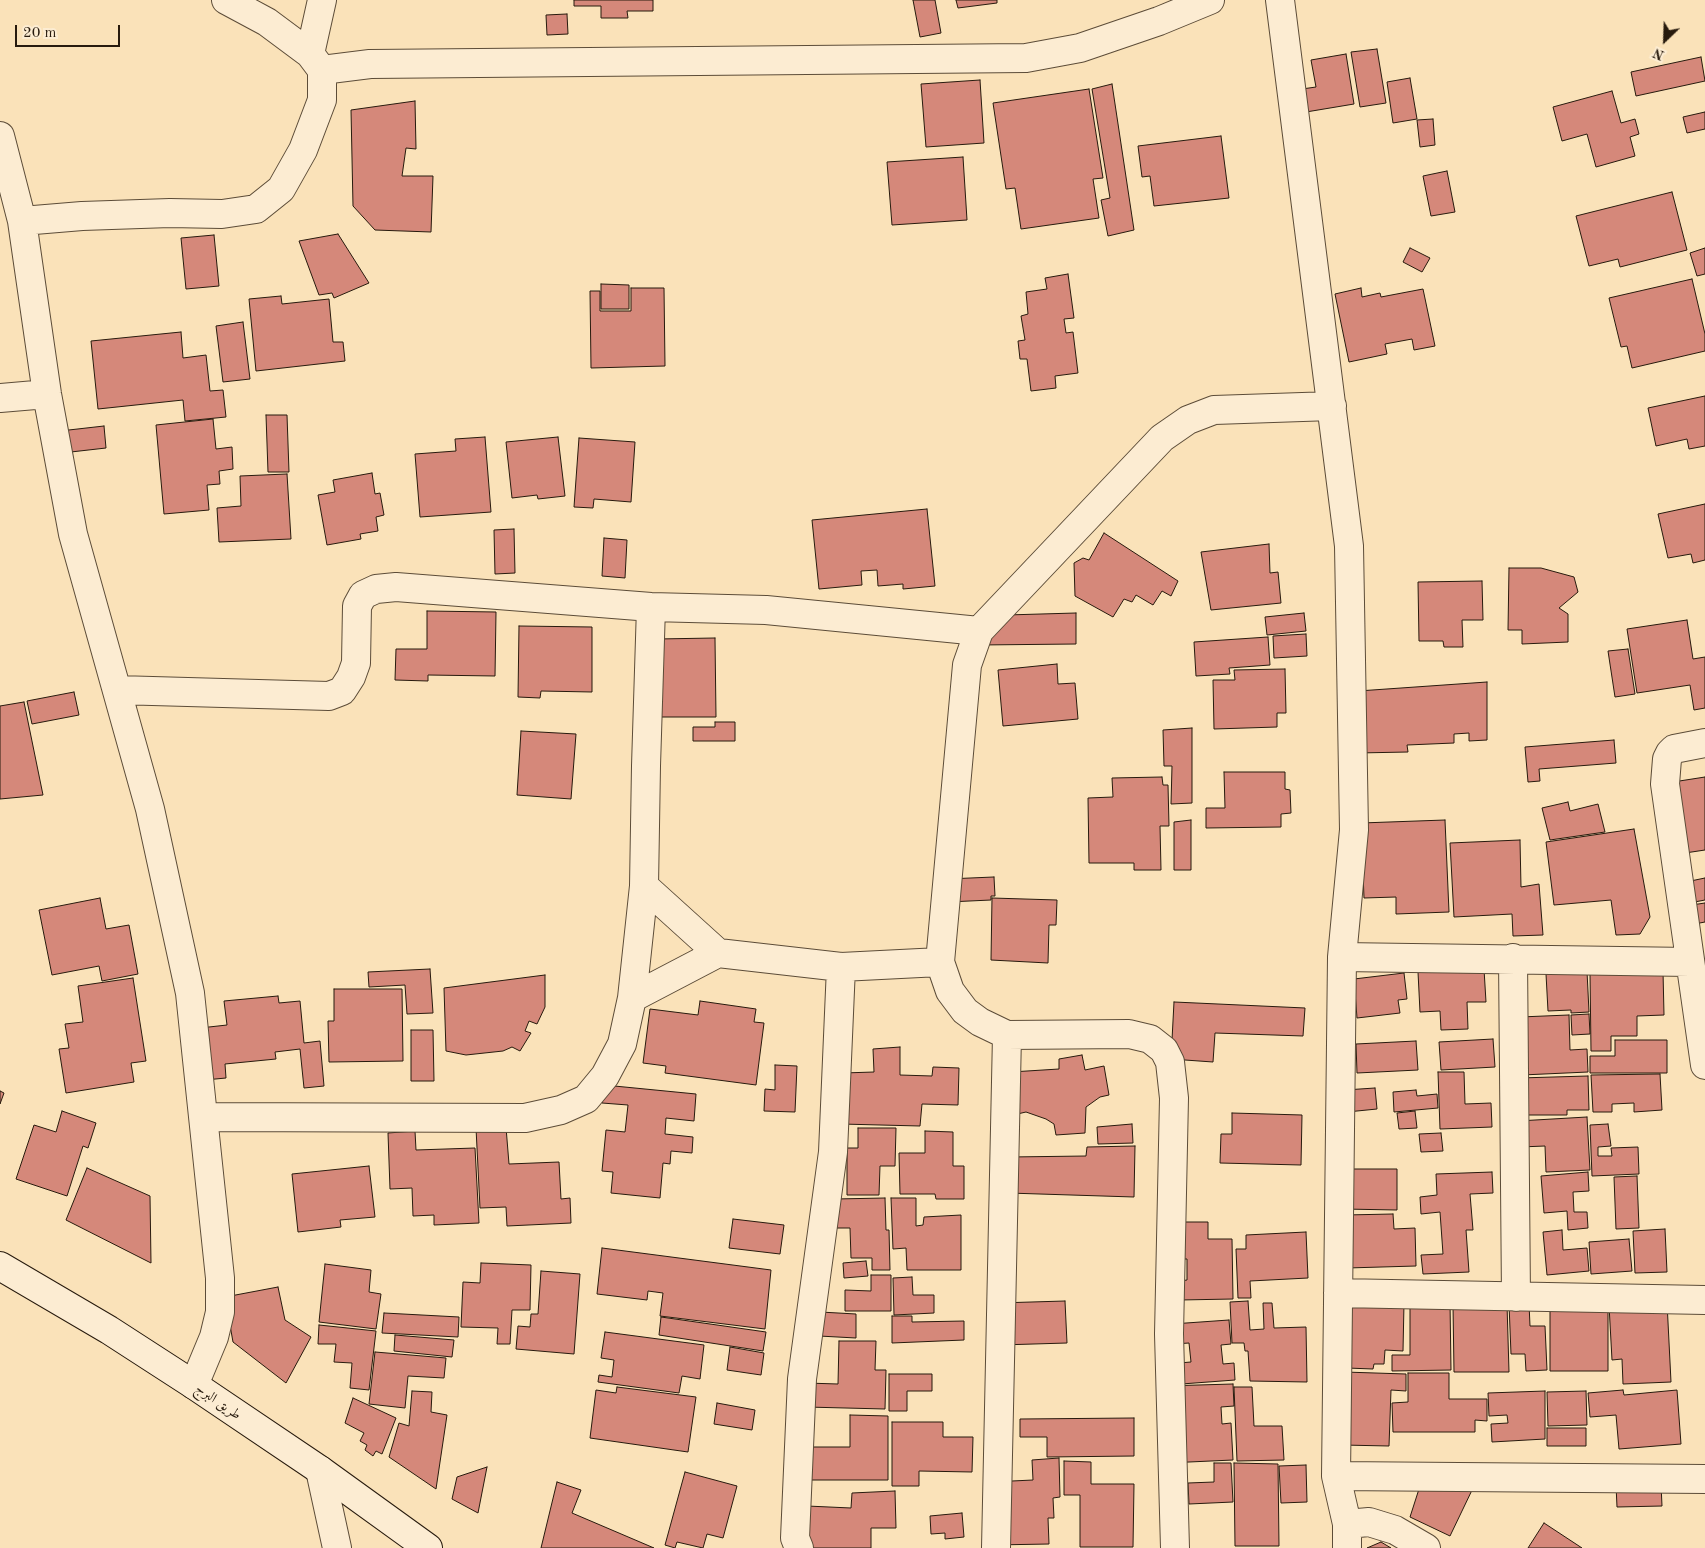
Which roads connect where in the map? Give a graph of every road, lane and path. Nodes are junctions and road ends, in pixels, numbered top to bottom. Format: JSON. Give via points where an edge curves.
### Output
{"nodes":[{"id":1,"x":226,"y":0,"type":"edge"},
{"id":2,"x":322,"y":0,"type":"edge"},
{"id":3,"x":1210,"y":0,"type":"edge"},
{"id":4,"x":1280,"y":0,"type":"edge"},
{"id":5,"x":316,"y":62,"type":"junction"},
{"id":6,"x":0,"y":136,"type":"edge"},
{"id":7,"x":22,"y":221,"type":"junction"},
{"id":8,"x":47,"y":394,"type":"junction"},
{"id":9,"x":0,"y":398,"type":"edge"},
{"id":10,"x":1332,"y":406,"type":"junction"},
{"id":11,"x":651,"y":607,"type":"junction"},
{"id":12,"x":979,"y":631,"type":"junction"},
{"id":13,"x":117,"y":690,"type":"junction"},
{"id":14,"x":1705,"y":743,"type":"edge"},
{"id":15,"x":644,"y":886,"type":"junction"},
{"id":16,"x":718,"y":953,"type":"junction"},
{"id":17,"x":1342,"y":957,"type":"junction"},
{"id":18,"x":1513,"y":958,"type":"junction"},
{"id":19,"x":940,"y":962,"type":"junction"},
{"id":20,"x":1690,"y":962,"type":"junction"},
{"id":21,"x":841,"y":967,"type":"junction"},
{"id":22,"x":632,"y":998,"type":"junction"},
{"id":23,"x":1007,"y":1035,"type":"junction"},
{"id":24,"x":1705,"y":1065,"type":"edge"},
{"id":25,"x":203,"y":1117,"type":"junction"},
{"id":26,"x":0,"y":1266,"type":"edge"},
{"id":27,"x":1338,"y":1293,"type":"junction"},
{"id":28,"x":1516,"y":1297,"type":"junction"},
{"id":29,"x":1705,"y":1300,"type":"edge"},
{"id":30,"x":194,"y":1385,"type":"junction"},
{"id":31,"x":320,"y":1470,"type":"junction"},
{"id":32,"x":1336,"y":1476,"type":"junction"},
{"id":33,"x":1705,"y":1479,"type":"edge"},
{"id":34,"x":1347,"y":1536,"type":"edge"},
{"id":35,"x":337,"y":1548,"type":"edge"},
{"id":36,"x":428,"y":1548,"type":"edge"},
{"id":37,"x":799,"y":1548,"type":"edge"},
{"id":38,"x":996,"y":1548,"type":"edge"},
{"id":39,"x":1175,"y":1548,"type":"edge"},
{"id":40,"x":1426,"y":1548,"type":"edge"}],
"edges":[{"from":1,"to":5,"type":"street","via":[[266,22]]},
{"from":2,"to":5,"type":"street"},
{"from":3,"to":5,"type":"street","via":[[1080,48],[1026,58]]},
{"from":4,"to":10,"type":"street"},
{"from":5,"to":7,"type":"street","via":[[322,100],[303,150],[281,188],[256,209],[222,214],[170,213]]},
{"from":6,"to":7,"type":"street"},
{"from":7,"to":8,"type":"street"},
{"from":8,"to":9,"type":"street"},
{"from":8,"to":13,"type":"street","via":[[73,534]]},
{"from":10,"to":12,"type":"street","via":[[1214,410],[1188,420],[1162,438]]},
{"from":10,"to":17,"type":"street","via":[[1349,546],[1351,593],[1354,830]]},
{"from":11,"to":12,"type":"street","via":[[766,610]]},
{"from":11,"to":13,"type":"street","via":[[396,587],[376,589],[363,595],[357,606],[356,663],[342,691],[329,696]]},
{"from":11,"to":15,"type":"street"},
{"from":12,"to":19,"type":"street","via":[[967,665]]},
{"from":13,"to":25,"type":"street","via":[[150,809],[183,957]]},
{"from":14,"to":20,"type":"street","via":[[1674,749],[1670,753],[1665,784]]},
{"from":15,"to":16,"type":"street"},
{"from":15,"to":22,"type":"street"},
{"from":16,"to":21,"type":"street"},
{"from":16,"to":22,"type":"street"},
{"from":17,"to":18,"type":"street"},
{"from":17,"to":27,"type":"street"},
{"from":18,"to":20,"type":"street"},
{"from":18,"to":28,"type":"street"},
{"from":19,"to":21,"type":"street"},
{"from":19,"to":23,"type":"street","via":[[950,991],[965,1011]]},
{"from":20,"to":24,"type":"street"},
{"from":21,"to":37,"type":"street","via":[[833,1152],[802,1379],[796,1538]]},
{"from":22,"to":25,"type":"street","via":[[622,1044],[605,1076],[586,1099],[560,1110],[524,1118]]},
{"from":23,"to":38,"type":"street"},
{"from":23,"to":39,"type":"street","via":[[1129,1034],[1150,1039],[1164,1050],[1170,1062],[1174,1098],[1169,1334]]},
{"from":25,"to":30,"type":"street","via":[[220,1278],[220,1312],[214,1337]]},
{"from":26,"to":30,"type":"street","name":"طريق البرج"},
{"from":27,"to":28,"type":"street"},
{"from":27,"to":32,"type":"street"},
{"from":28,"to":29,"type":"street"},
{"from":30,"to":31,"type":"street","name":"طريق البرج"},
{"from":31,"to":35,"type":"street"},
{"from":31,"to":36,"type":"street","name":"طريق البرج"},
{"from":32,"to":33,"type":"street"},
{"from":32,"to":34,"type":"street"},
{"from":34,"to":40,"type":"street","via":[[1369,1522],[1395,1530]]}]}
